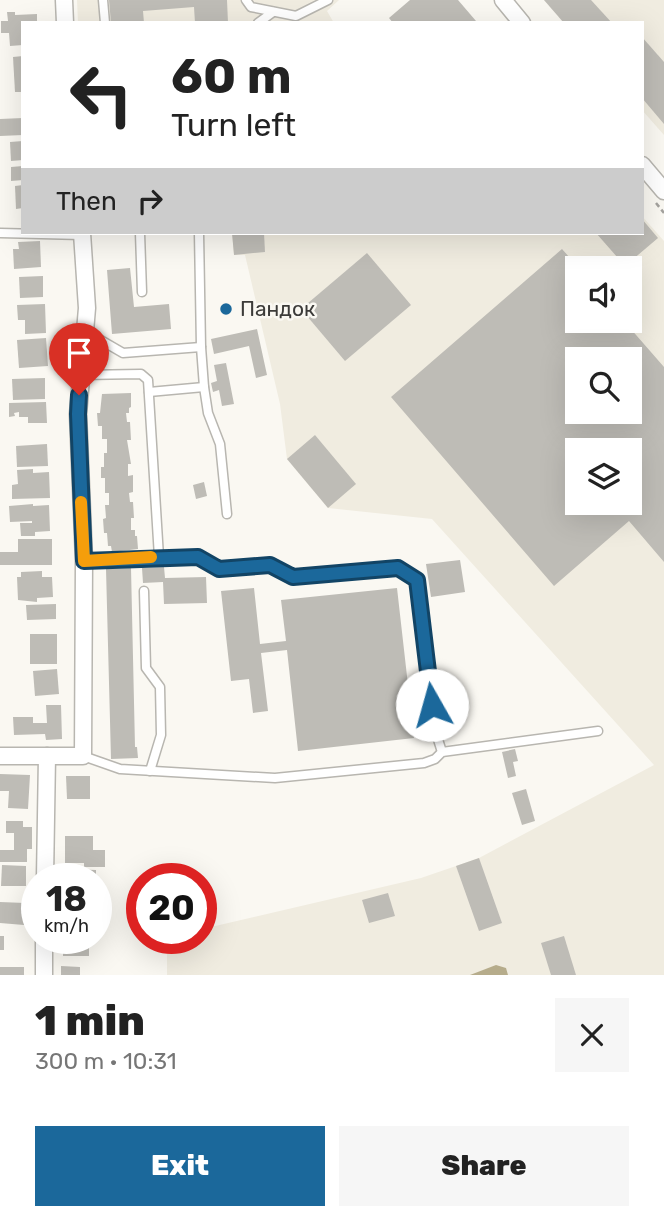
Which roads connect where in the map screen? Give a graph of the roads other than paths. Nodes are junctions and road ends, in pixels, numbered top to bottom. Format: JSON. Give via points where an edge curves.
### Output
{"nodes":[{"id":1,"x":64,"y":0,"type":"edge"},
{"id":2,"x":103,"y":0,"type":"edge"},
{"id":3,"x":246,"y":0,"type":"edge"},
{"id":4,"x":328,"y":0,"type":"edge"},
{"id":5,"x":503,"y":0,"type":"edge"},
{"id":6,"x":272,"y":12,"type":"junction"},
{"id":7,"x":65,"y":21,"type":"edge"},
{"id":8,"x":105,"y":21,"type":"edge"},
{"id":9,"x":261,"y":21,"type":"edge"},
{"id":10,"x":520,"y":21,"type":"edge"},
{"id":11,"x":644,"y":167,"type":"edge"},
{"id":12,"x":664,"y":191,"type":"edge"},
{"id":13,"x":0,"y":233,"type":"edge"},
{"id":14,"x":21,"y":233,"type":"edge"},
{"id":15,"x":82,"y":235,"type":"edge"},
{"id":16,"x":140,"y":235,"type":"edge"},
{"id":17,"x":200,"y":235,"type":"edge"},
{"id":18,"x":142,"y":292,"type":"dead end"},
{"id":19,"x":85,"y":331,"type":"junction"},
{"id":20,"x":201,"y":347,"type":"junction"},
{"id":21,"x":81,"y":375,"type":"junction"},
{"id":22,"x":204,"y":387,"type":"junction"},
{"id":23,"x":149,"y":392,"type":"junction"},
{"id":24,"x":227,"y":514,"type":"dead end"},
{"id":25,"x":159,"y":557,"type":"junction"},
{"id":26,"x":84,"y":561,"type":"junction"},
{"id":27,"x":144,"y":592,"type":"dead end"},
{"id":28,"x":598,"y":731,"type":"dead end"},
{"id":29,"x":442,"y":752,"type":"junction"},
{"id":30,"x":0,"y":756,"type":"edge"},
{"id":31,"x":83,"y":756,"type":"junction"},
{"id":32,"x":47,"y":757,"type":"junction"},
{"id":33,"x":150,"y":771,"type":"junction"},
{"id":34,"x":45,"y":863,"type":"edge"},
{"id":35,"x":44,"y":954,"type":"edge"},
{"id":36,"x":44,"y":975,"type":"edge"}],
"edges":[{"from":1,"to":7,"type":"street"},
{"from":2,"to":8,"type":"lane"},
{"from":3,"to":6,"type":"lane","via":[[251,7]]},
{"from":4,"to":6,"type":"lane","via":[[296,16]]},
{"from":5,"to":10,"type":"street"},
{"from":6,"to":9,"type":"lane"},
{"from":11,"to":12,"type":"street"},
{"from":13,"to":14,"type":"lane"},
{"from":15,"to":19,"type":"street"},
{"from":16,"to":18,"type":"lane"},
{"from":17,"to":20,"type":"lane"},
{"from":19,"to":20,"type":"lane","via":[[123,353]]},
{"from":19,"to":21,"type":"street"},
{"from":20,"to":22,"type":"lane"},
{"from":21,"to":23,"type":"lane","via":[[141,374],[148,380]]},
{"from":21,"to":26,"type":"street","via":[[78,414]]},
{"from":22,"to":23,"type":"lane"},
{"from":22,"to":24,"type":"lane","via":[[220,444]]},
{"from":23,"to":25,"type":"lane"},
{"from":25,"to":26,"type":"lane"},
{"from":25,"to":29,"type":"lane","via":[[198,557],[219,569],[270,565],[293,577],[398,568],[417,580],[435,730]]},
{"from":26,"to":31,"type":"street"},
{"from":27,"to":33,"type":"lane","via":[[146,668],[160,688],[161,735]]},
{"from":28,"to":29,"type":"lane"},
{"from":29,"to":33,"type":"lane","via":[[424,763],[275,778]]},
{"from":30,"to":32,"type":"street"},
{"from":31,"to":32,"type":"street"},
{"from":31,"to":33,"type":"lane","via":[[120,769]]},
{"from":32,"to":34,"type":"street"},
{"from":35,"to":36,"type":"street"}]}
